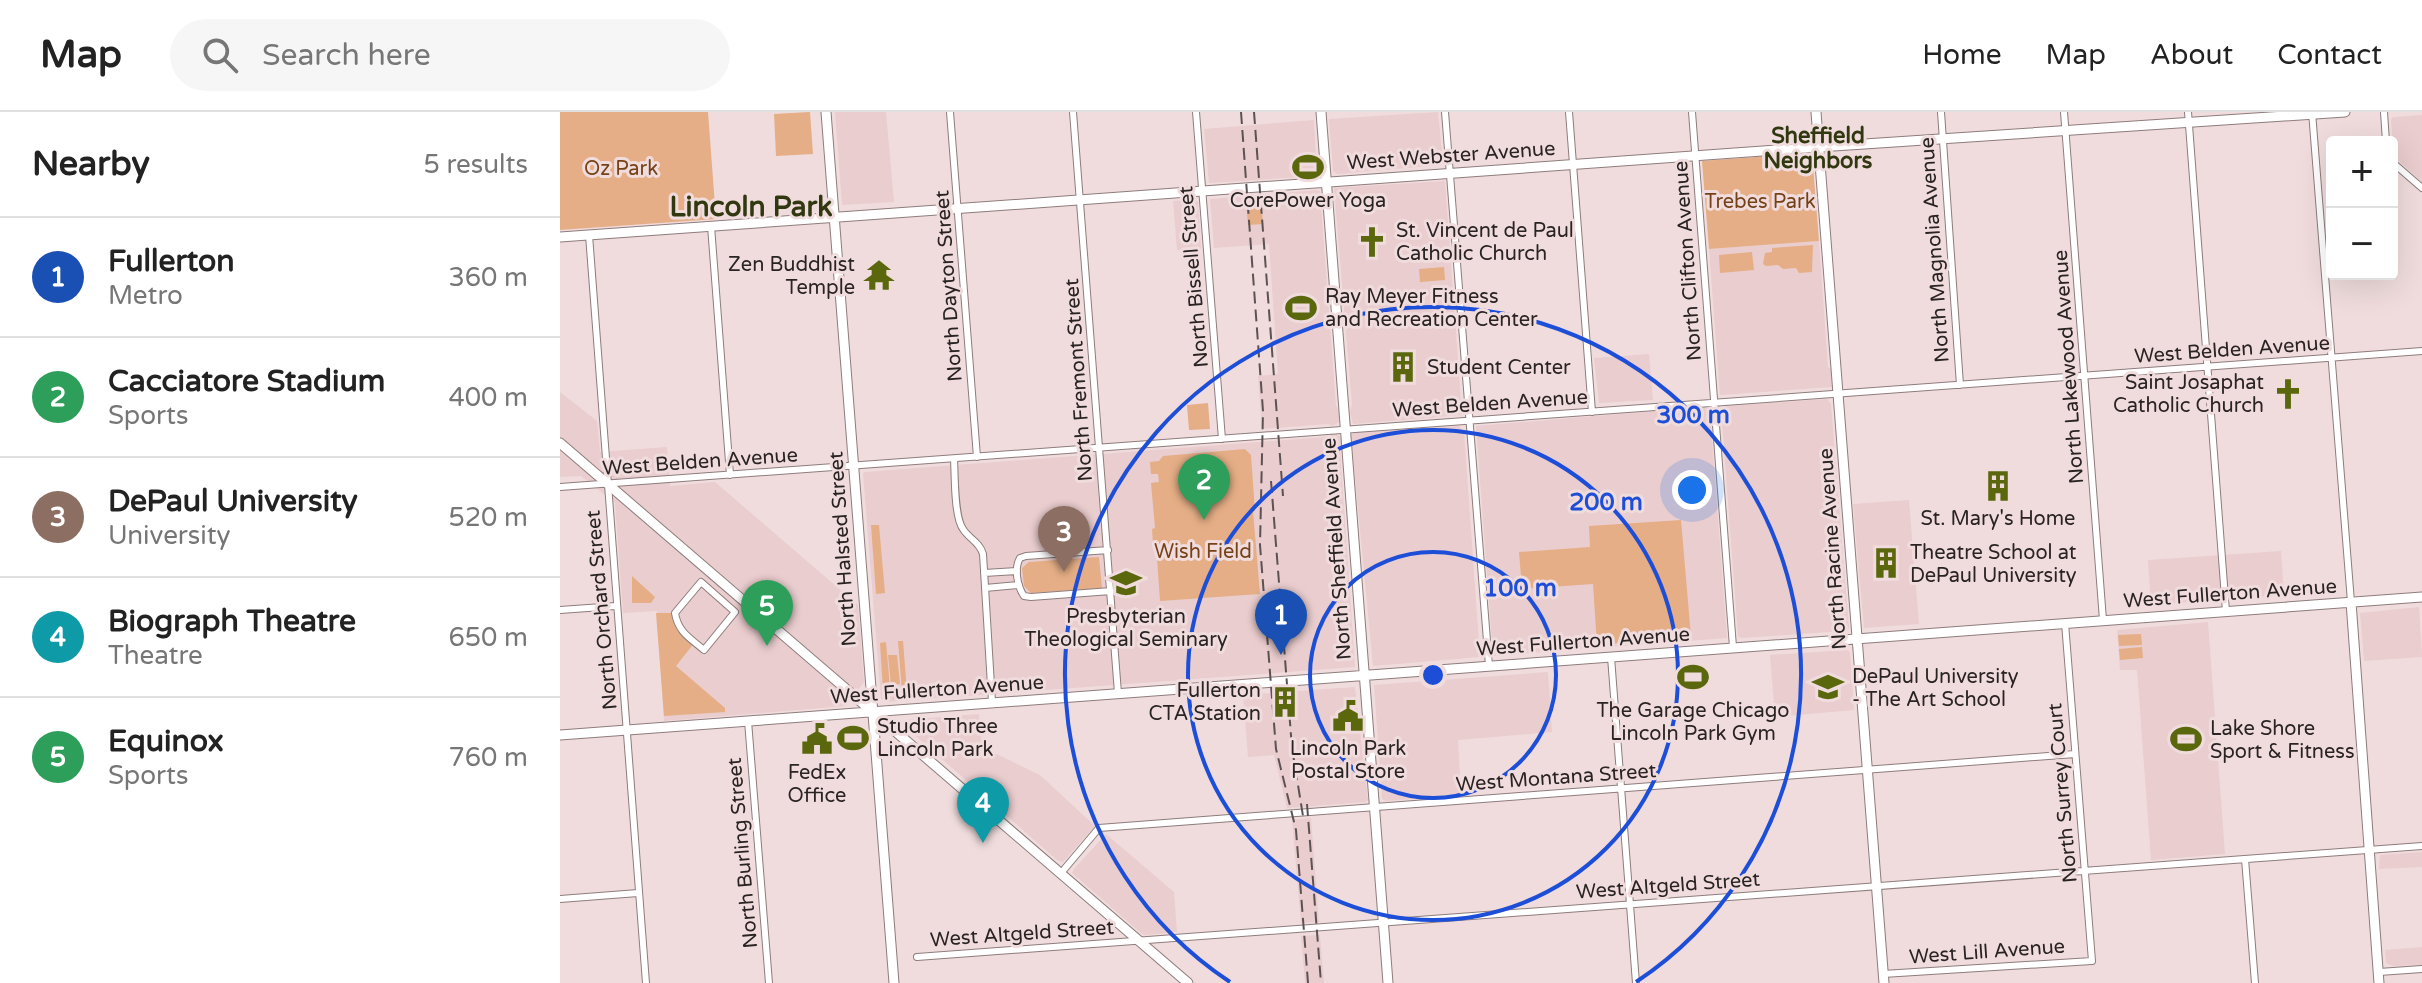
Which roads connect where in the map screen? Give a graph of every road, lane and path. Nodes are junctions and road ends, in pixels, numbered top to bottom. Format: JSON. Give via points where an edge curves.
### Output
{"nodes":[{"id":1,"x":826,"y":112,"type":"edge"},
{"id":2,"x":950,"y":112,"type":"edge"},
{"id":3,"x":1073,"y":112,"type":"edge"},
{"id":4,"x":1196,"y":112,"type":"edge"},
{"id":5,"x":1321,"y":112,"type":"edge"},
{"id":6,"x":1445,"y":112,"type":"edge"},
{"id":7,"x":1569,"y":112,"type":"edge"},
{"id":8,"x":1692,"y":112,"type":"edge"},
{"id":9,"x":1816,"y":112,"type":"edge"},
{"id":10,"x":1941,"y":112,"type":"edge"},
{"id":11,"x":2064,"y":112,"type":"edge"},
{"id":12,"x":2345,"y":112,"type":"edge"},
{"id":13,"x":2384,"y":112,"type":"edge"},
{"id":14,"x":2312,"y":113,"type":"edge"},
{"id":15,"x":2188,"y":117,"type":"edge"},
{"id":16,"x":2065,"y":131,"type":"junction"},
{"id":17,"x":2386,"y":136,"type":"edge"},
{"id":18,"x":1943,"y":139,"type":"junction"},
{"id":19,"x":1819,"y":147,"type":"junction"},
{"id":20,"x":1695,"y":156,"type":"junction"},
{"id":21,"x":1572,"y":164,"type":"junction"},
{"id":22,"x":2398,"y":167,"type":"edge"},
{"id":23,"x":1450,"y":173,"type":"junction"},
{"id":24,"x":1326,"y":182,"type":"junction"},
{"id":25,"x":2422,"y":188,"type":"edge"},
{"id":26,"x":1203,"y":191,"type":"junction"},
{"id":27,"x":1080,"y":200,"type":"junction"},
{"id":28,"x":957,"y":208,"type":"junction"},
{"id":29,"x":835,"y":217,"type":"junction"},
{"id":30,"x":711,"y":226,"type":"junction"},
{"id":31,"x":589,"y":235,"type":"junction"},
{"id":32,"x":560,"y":237,"type":"edge"},
{"id":33,"x":2422,"y":351,"type":"edge"},
{"id":34,"x":2331,"y":358,"type":"junction"},
{"id":35,"x":2207,"y":367,"type":"junction"},
{"id":36,"x":2085,"y":376,"type":"junction"},
{"id":37,"x":1960,"y":385,"type":"junction"},
{"id":38,"x":1838,"y":394,"type":"junction"},
{"id":39,"x":1714,"y":403,"type":"junction"},
{"id":40,"x":1592,"y":412,"type":"junction"},
{"id":41,"x":1469,"y":421,"type":"junction"},
{"id":42,"x":1345,"y":430,"type":"junction"},
{"id":43,"x":1222,"y":439,"type":"junction"},
{"id":44,"x":560,"y":443,"type":"edge"},
{"id":45,"x":1100,"y":448,"type":"junction"},
{"id":46,"x":977,"y":457,"type":"junction"},
{"id":47,"x":954,"y":459,"type":"junction"},
{"id":48,"x":853,"y":466,"type":"junction"},
{"id":49,"x":730,"y":475,"type":"junction"},
{"id":50,"x":607,"y":484,"type":"junction"},
{"id":51,"x":560,"y":487,"type":"edge"},
{"id":52,"x":1108,"y":550,"type":"junction"},
{"id":53,"x":1017,"y":571,"type":"junction"},
{"id":54,"x":984,"y":573,"type":"junction"},
{"id":55,"x":1019,"y":585,"type":"junction"},
{"id":56,"x":985,"y":588,"type":"junction"},
{"id":57,"x":1111,"y":591,"type":"junction"},
{"id":58,"x":2422,"y":597,"type":"edge"},
{"id":59,"x":2351,"y":602,"type":"junction"},
{"id":60,"x":616,"y":606,"type":"junction"},
{"id":61,"x":560,"y":610,"type":"edge"},
{"id":62,"x":2226,"y":611,"type":"junction"},
{"id":63,"x":735,"y":612,"type":"joint"},
{"id":64,"x":2103,"y":620,"type":"junction"},
{"id":65,"x":2065,"y":623,"type":"junction"},
{"id":66,"x":1857,"y":638,"type":"junction"},
{"id":67,"x":1733,"y":647,"type":"junction"},
{"id":68,"x":1611,"y":657,"type":"junction"},
{"id":69,"x":1489,"y":666,"type":"junction"},
{"id":70,"x":1363,"y":675,"type":"junction"},
{"id":71,"x":1118,"y":693,"type":"junction"},
{"id":72,"x":992,"y":702,"type":"junction"},
{"id":73,"x":873,"y":712,"type":"junction"},
{"id":74,"x":748,"y":721,"type":"junction"},
{"id":75,"x":626,"y":730,"type":"junction"},
{"id":76,"x":560,"y":735,"type":"edge"},
{"id":77,"x":2075,"y":754,"type":"junction"},
{"id":78,"x":1867,"y":769,"type":"junction"},
{"id":79,"x":1621,"y":788,"type":"junction"},
{"id":80,"x":1374,"y":807,"type":"junction"},
{"id":81,"x":2422,"y":846,"type":"edge"},
{"id":82,"x":2369,"y":850,"type":"junction"},
{"id":83,"x":2245,"y":859,"type":"junction"},
{"id":84,"x":2085,"y":871,"type":"junction"},
{"id":85,"x":1061,"y":873,"type":"junction"},
{"id":86,"x":1876,"y":886,"type":"junction"},
{"id":87,"x":638,"y":893,"type":"junction"},
{"id":88,"x":560,"y":899,"type":"edge"},
{"id":89,"x":1630,"y":904,"type":"junction"},
{"id":90,"x":1384,"y":922,"type":"junction"},
{"id":91,"x":1140,"y":941,"type":"junction"},
{"id":92,"x":917,"y":957,"type":"dead end"},
{"id":93,"x":2092,"y":961,"type":"joint"},
{"id":94,"x":2422,"y":969,"type":"edge"},
{"id":95,"x":2379,"y":972,"type":"junction"},
{"id":96,"x":1884,"y":979,"type":"edge"},
{"id":97,"x":646,"y":983,"type":"edge"},
{"id":98,"x":769,"y":983,"type":"edge"},
{"id":99,"x":894,"y":983,"type":"edge"},
{"id":100,"x":1188,"y":983,"type":"edge"},
{"id":101,"x":1388,"y":983,"type":"edge"},
{"id":102,"x":1636,"y":983,"type":"edge"},
{"id":103,"x":2255,"y":983,"type":"edge"},
{"id":104,"x":2379,"y":983,"type":"edge"}],
"edges":[{"from":1,"to":29,"type":"street","name":"North Halsted Street"},
{"from":2,"to":28,"type":"street","name":"North Dayton Street"},
{"from":3,"to":27,"type":"street","name":"North Fremont Street"},
{"from":4,"to":26,"type":"street","name":"North Bissell Street"},
{"from":5,"to":24,"type":"street","name":"North Sheffield Avenue"},
{"from":6,"to":23,"type":"street"},
{"from":7,"to":21,"type":"street"},
{"from":8,"to":20,"type":"street","name":"North Clifton Avenue"},
{"from":9,"to":19,"type":"street","name":"North Racine Avenue"},
{"from":10,"to":18,"type":"street","name":"North Magnolia Avenue"},
{"from":11,"to":16,"type":"street","name":"North Lakewood Avenue"},
{"from":12,"to":14,"type":"street","name":"West Webster Avenue"},
{"from":13,"to":17,"type":"street"},
{"from":14,"to":15,"type":"street","name":"West Webster Avenue"},
{"from":14,"to":34,"type":"street"},
{"from":15,"to":16,"type":"street","name":"West Webster Avenue"},
{"from":15,"to":35,"type":"street"},
{"from":16,"to":18,"type":"street","name":"West Webster Avenue"},
{"from":16,"to":36,"type":"street","name":"North Lakewood Avenue"},
{"from":18,"to":19,"type":"street","name":"West Webster Avenue"},
{"from":18,"to":37,"type":"street","name":"North Magnolia Avenue"},
{"from":19,"to":20,"type":"street","name":"West Webster Avenue"},
{"from":19,"to":38,"type":"street","name":"North Racine Avenue"},
{"from":20,"to":21,"type":"street","name":"West Webster Avenue"},
{"from":20,"to":39,"type":"street","name":"North Clifton Avenue"},
{"from":21,"to":23,"type":"street","name":"West Webster Avenue"},
{"from":21,"to":40,"type":"street"},
{"from":22,"to":25,"type":"street"},
{"from":23,"to":24,"type":"street","name":"West Webster Avenue"},
{"from":23,"to":41,"type":"street"},
{"from":24,"to":26,"type":"street","name":"West Webster Avenue"},
{"from":24,"to":42,"type":"street","name":"North Sheffield Avenue"},
{"from":26,"to":27,"type":"street","name":"West Webster Avenue"},
{"from":26,"to":43,"type":"street","name":"North Bissell Street"},
{"from":27,"to":28,"type":"street","name":"West Webster Avenue"},
{"from":27,"to":45,"type":"street","name":"North Fremont Street"},
{"from":28,"to":29,"type":"street","name":"West Webster Avenue"},
{"from":28,"to":46,"type":"street","name":"North Dayton Street"},
{"from":29,"to":30,"type":"street","name":"West Webster Avenue"},
{"from":29,"to":48,"type":"street","name":"North Halsted Street"},
{"from":30,"to":31,"type":"street","name":"West Webster Avenue"},
{"from":30,"to":49,"type":"street"},
{"from":31,"to":32,"type":"street","name":"West Webster Avenue"},
{"from":31,"to":50,"type":"street","name":"North Orchard Street"},
{"from":33,"to":34,"type":"street","name":"West Belden Avenue"},
{"from":34,"to":35,"type":"street","name":"West Belden Avenue"},
{"from":34,"to":59,"type":"street"},
{"from":35,"to":36,"type":"street","name":"West Belden Avenue"},
{"from":35,"to":62,"type":"street"},
{"from":36,"to":37,"type":"street","name":"West Belden Avenue"},
{"from":36,"to":64,"type":"street","name":"North Lakewood Avenue"},
{"from":37,"to":38,"type":"street","name":"West Belden Avenue"},
{"from":38,"to":39,"type":"street","name":"West Belden Avenue"},
{"from":38,"to":66,"type":"street","name":"North Racine Avenue"},
{"from":39,"to":40,"type":"street","name":"West Belden Avenue"},
{"from":39,"to":67,"type":"street","name":"North Clifton Avenue"},
{"from":40,"to":41,"type":"street","name":"West Belden Avenue"},
{"from":41,"to":42,"type":"street","name":"West Belden Avenue"},
{"from":41,"to":69,"type":"street"},
{"from":42,"to":43,"type":"street","name":"West Belden Avenue"},
{"from":42,"to":70,"type":"street","name":"North Sheffield Avenue"},
{"from":43,"to":45,"type":"street","name":"West Belden Avenue"},
{"from":44,"to":50,"type":"street"},
{"from":45,"to":46,"type":"street","name":"West Belden Avenue"},
{"from":45,"to":52,"type":"street","name":"North Fremont Street"},
{"from":46,"to":47,"type":"street","name":"West Belden Avenue"},
{"from":47,"to":48,"type":"street","name":"West Belden Avenue"},
{"from":47,"to":54,"type":"street","via":[[959,522],[980,546]]},
{"from":48,"to":49,"type":"street","name":"West Belden Avenue"},
{"from":48,"to":73,"type":"street","name":"North Halsted Street"},
{"from":49,"to":50,"type":"street","name":"West Belden Avenue"},
{"from":50,"to":51,"type":"street","name":"West Belden Avenue"},
{"from":50,"to":60,"type":"street","name":"North Orchard Street"},
{"from":50,"to":73,"type":"street"},
{"from":52,"to":53,"type":"street","via":[[1026,556],[1020,558]]},
{"from":52,"to":57,"type":"street","name":"North Fremont Street"},
{"from":53,"to":54,"type":"street"},
{"from":53,"to":55,"type":"street"},
{"from":54,"to":56,"type":"street"},
{"from":55,"to":56,"type":"street"},
{"from":55,"to":57,"type":"street","via":[[1024,596],[1031,597]]},
{"from":56,"to":72,"type":"street"},
{"from":57,"to":71,"type":"street","name":"North Fremont Street"},
{"from":58,"to":59,"type":"street","name":"West Fullerton Avenue"},
{"from":59,"to":62,"type":"street","name":"West Fullerton Avenue"},
{"from":59,"to":82,"type":"street"},
{"from":60,"to":61,"type":"street"},
{"from":60,"to":75,"type":"street","name":"North Orchard Street"},
{"from":62,"to":64,"type":"street","name":"West Fullerton Avenue"},
{"from":63,"to":63,"type":"street","via":[[701,582],[675,613],[687,638],[704,650]]},
{"from":64,"to":65,"type":"street","name":"West Fullerton Avenue"},
{"from":65,"to":66,"type":"street","name":"West Fullerton Avenue"},
{"from":65,"to":77,"type":"street","name":"North Surrey Court"},
{"from":66,"to":67,"type":"street","name":"West Fullerton Avenue"},
{"from":66,"to":78,"type":"street","name":"North Racine Avenue"},
{"from":67,"to":68,"type":"street","name":"West Fullerton Avenue"},
{"from":68,"to":69,"type":"street","name":"West Fullerton Avenue"},
{"from":68,"to":79,"type":"street"},
{"from":69,"to":70,"type":"street","name":"West Fullerton Avenue"},
{"from":70,"to":71,"type":"street","name":"West Fullerton Avenue"},
{"from":70,"to":80,"type":"street","name":"North Sheffield Avenue"},
{"from":71,"to":72,"type":"street","name":"West Fullerton Avenue"},
{"from":72,"to":73,"type":"street","name":"West Fullerton Avenue"},
{"from":73,"to":74,"type":"street","name":"West Fullerton Avenue"},
{"from":73,"to":85,"type":"street"},
{"from":73,"to":99,"type":"street","name":"North Halsted Street"},
{"from":74,"to":75,"type":"street","name":"West Fullerton Avenue"},
{"from":74,"to":98,"type":"street","name":"North Burling Street"},
{"from":75,"to":76,"type":"street","name":"West Fullerton Avenue"},
{"from":75,"to":87,"type":"street","name":"North Orchard Street"},
{"from":77,"to":78,"type":"street","name":"West Montana Street"},
{"from":77,"to":84,"type":"street","name":"North Surrey Court"},
{"from":78,"to":79,"type":"street","name":"West Montana Street"},
{"from":78,"to":86,"type":"street","name":"North Racine Avenue"},
{"from":79,"to":80,"type":"street","name":"West Montana Street"},
{"from":79,"to":89,"type":"street"},
{"from":80,"to":85,"type":"street","name":"West Montana Street","via":[[1099,828]]},
{"from":80,"to":90,"type":"street","name":"North Sheffield Avenue"},
{"from":81,"to":82,"type":"street","name":"West Altgeld Street"},
{"from":82,"to":83,"type":"street","name":"West Altgeld Street"},
{"from":82,"to":95,"type":"street"},
{"from":83,"to":84,"type":"street","name":"West Altgeld Street"},
{"from":83,"to":103,"type":"street"},
{"from":84,"to":86,"type":"street","name":"West Altgeld Street"},
{"from":84,"to":93,"type":"street","name":"North Surrey Court"},
{"from":85,"to":91,"type":"street"},
{"from":86,"to":89,"type":"street","name":"West Altgeld Street"},
{"from":86,"to":96,"type":"street","name":"North Racine Avenue"},
{"from":87,"to":88,"type":"street"},
{"from":87,"to":97,"type":"street","name":"North Orchard Street"},
{"from":89,"to":90,"type":"street","name":"West Altgeld Street"},
{"from":89,"to":102,"type":"street"},
{"from":90,"to":91,"type":"street","name":"West Altgeld Street"},
{"from":90,"to":101,"type":"street","name":"North Sheffield Avenue"},
{"from":91,"to":92,"type":"street","name":"West Altgeld Street"},
{"from":91,"to":100,"type":"street"},
{"from":93,"to":96,"type":"street","name":"West Lill Avenue"},
{"from":94,"to":95,"type":"street"},
{"from":95,"to":104,"type":"street"}]}
